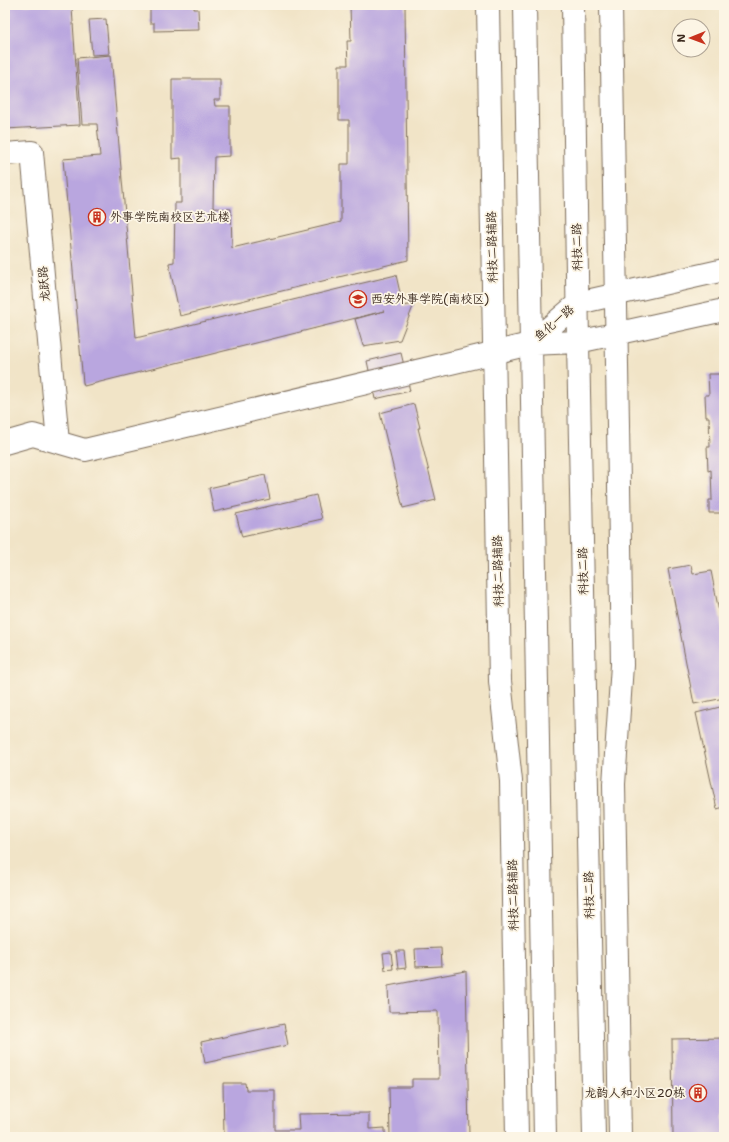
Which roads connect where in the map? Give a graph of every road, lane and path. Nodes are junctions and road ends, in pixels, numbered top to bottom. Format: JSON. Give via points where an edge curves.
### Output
{"nodes":[{"id":1,"x":488,"y":5,"type":"edge"},
{"id":2,"x":525,"y":5,"type":"edge"},
{"id":3,"x":573,"y":5,"type":"edge"},
{"id":4,"x":611,"y":5,"type":"edge"},
{"id":5,"x":5,"y":154,"type":"edge"},
{"id":6,"x":724,"y":270,"type":"edge"},
{"id":7,"x":616,"y":295,"type":"junction"},
{"id":8,"x":578,"y":303,"type":"junction"},
{"id":9,"x":724,"y":310,"type":"edge"},
{"id":10,"x":616,"y":334,"type":"junction"},
{"id":11,"x":578,"y":342,"type":"junction"},
{"id":12,"x":530,"y":344,"type":"junction"},
{"id":13,"x":493,"y":353,"type":"junction"},
{"id":14,"x":58,"y":442,"type":"junction"},
{"id":15,"x":5,"y":443,"type":"edge"},
{"id":16,"x":517,"y":1137,"type":"edge"},
{"id":17,"x":545,"y":1137,"type":"edge"},
{"id":18,"x":594,"y":1137,"type":"edge"},
{"id":19,"x":620,"y":1137,"type":"edge"}],
"edges":[{"from":1,"to":13,"type":"street","name":"科技二路辅路"},
{"from":2,"to":12,"type":"street"},
{"from":3,"to":8,"type":"street","name":"科技二路"},
{"from":4,"to":7,"type":"street"},
{"from":5,"to":14,"type":"street","name":"龙跃路","via":[[32,152]]},
{"from":6,"to":7,"type":"street","name":"鱼化一路"},
{"from":7,"to":8,"type":"street","name":"鱼化一路"},
{"from":7,"to":10,"type":"street"},
{"from":8,"to":11,"type":"street","name":"科技二路"},
{"from":8,"to":12,"type":"street","name":"鱼化一路"},
{"from":9,"to":10,"type":"street","name":"鱼化一路"},
{"from":10,"to":11,"type":"street","name":"鱼化一路"},
{"from":10,"to":19,"type":"street","via":[[622,665],[614,784]]},
{"from":11,"to":12,"type":"street","name":"鱼化一路"},
{"from":11,"to":18,"type":"street","name":"科技二路"},
{"from":12,"to":13,"type":"street"},
{"from":12,"to":17,"type":"street"},
{"from":13,"to":14,"type":"street","via":[[85,450]]},
{"from":13,"to":16,"type":"street","name":"科技二路辅路","via":[[500,681],[511,781]]},
{"from":14,"to":15,"type":"street","via":[[33,435]]}]}
